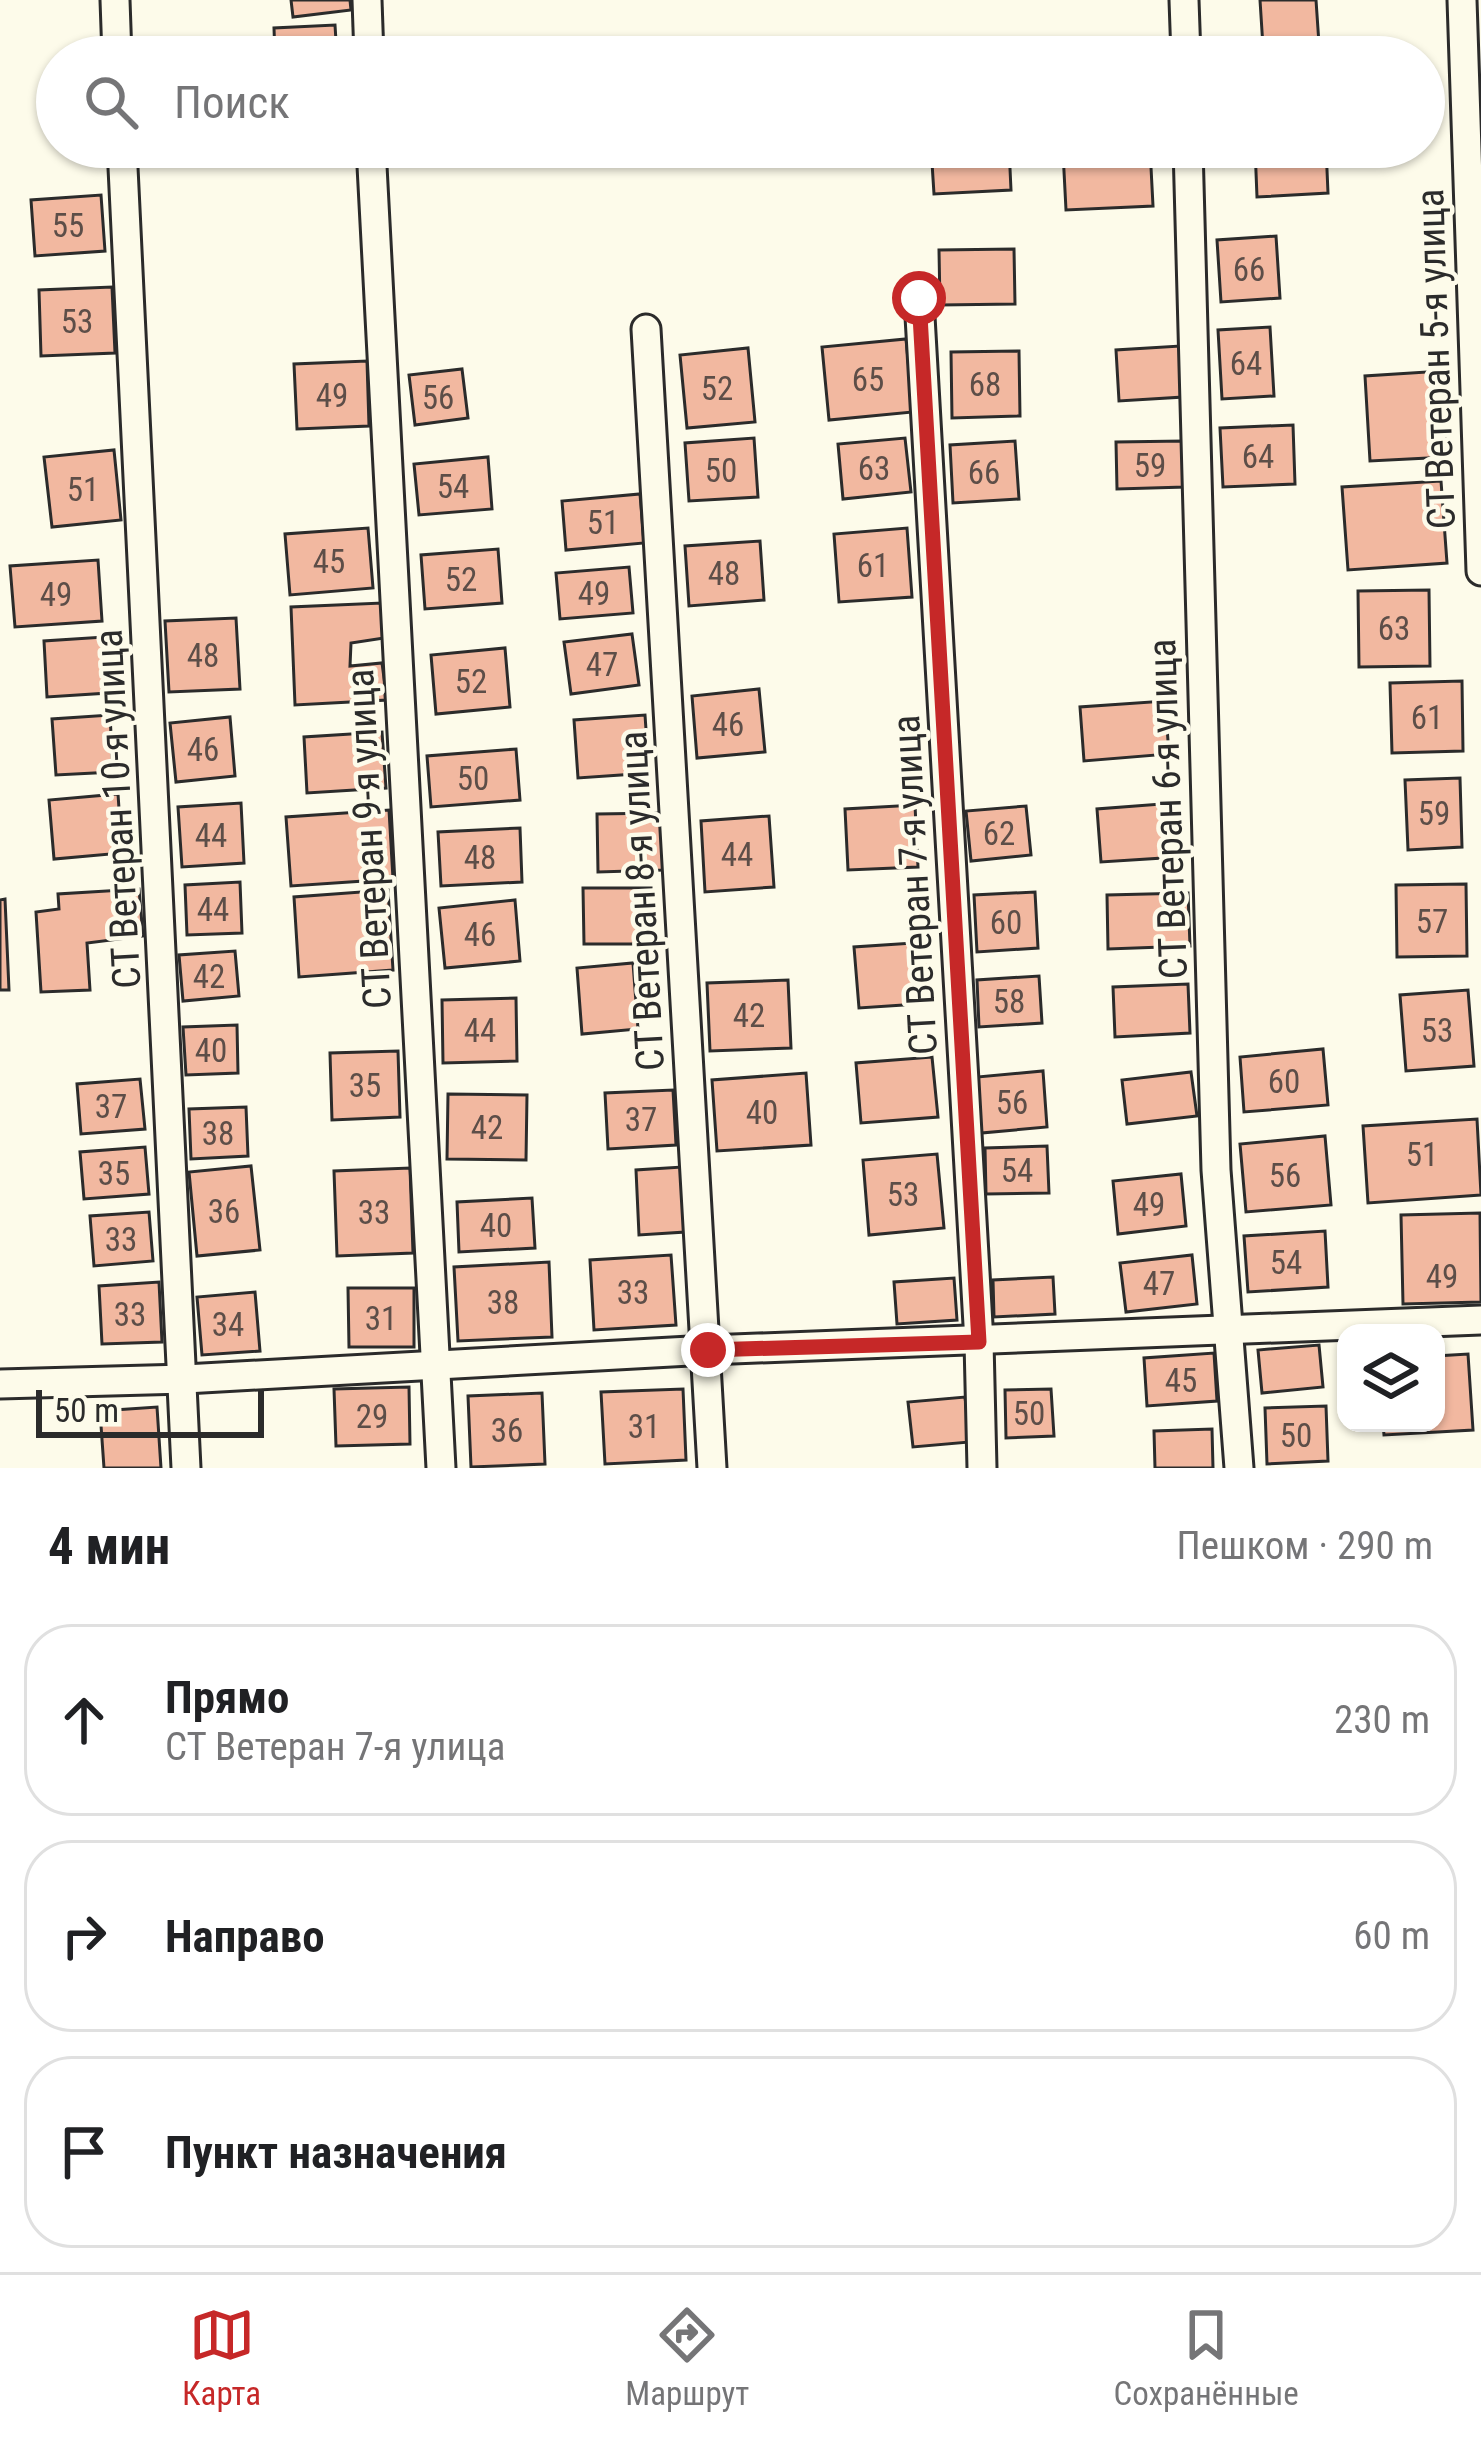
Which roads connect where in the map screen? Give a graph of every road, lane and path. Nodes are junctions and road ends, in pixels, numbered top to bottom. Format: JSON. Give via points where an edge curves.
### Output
{"nodes":[{"id":1,"x":115,"y":0,"type":"edge"},
{"id":2,"x":367,"y":0,"type":"edge"},
{"id":3,"x":1184,"y":0,"type":"edge"},
{"id":4,"x":1462,"y":0,"type":"edge"},
{"id":5,"x":117,"y":36,"type":"edge"},
{"id":6,"x":368,"y":36,"type":"edge"},
{"id":7,"x":1185,"y":36,"type":"edge"},
{"id":8,"x":123,"y":168,"type":"edge"},
{"id":9,"x":372,"y":168,"type":"edge"},
{"id":10,"x":1189,"y":168,"type":"edge"},
{"id":11,"x":919,"y":298,"type":"dead end"},
{"id":12,"x":646,"y":329,"type":"dead end"},
{"id":13,"x":1481,"y":571,"type":"edge"},
{"id":14,"x":1481,"y":1320,"type":"edge"},
{"id":15,"x":1228,"y":1331,"type":"junction"},
{"id":16,"x":979,"y":1342,"type":"junction"},
{"id":17,"x":708,"y":1350,"type":"junction"},
{"id":18,"x":436,"y":1365,"type":"junction"},
{"id":19,"x":184,"y":1379,"type":"junction"},
{"id":20,"x":0,"y":1384,"type":"edge"},
{"id":21,"x":186,"y":1468,"type":"edge"},
{"id":22,"x":441,"y":1468,"type":"edge"},
{"id":23,"x":712,"y":1468,"type":"edge"},
{"id":24,"x":982,"y":1468,"type":"edge"},
{"id":25,"x":1239,"y":1468,"type":"edge"}],
"edges":[{"from":1,"to":5,"type":"street"},
{"from":2,"to":6,"type":"street"},
{"from":3,"to":7,"type":"street"},
{"from":4,"to":13,"type":"street","name":"СТ Ветеран 5-я улица"},
{"from":8,"to":19,"type":"street","name":"СТ Ветеран 10-я улица"},
{"from":9,"to":18,"type":"street","name":"СТ Ветеран 9-я улица"},
{"from":10,"to":15,"type":"street","name":"СТ Ветеран 6-я улица","via":[[1216,1170]]},
{"from":11,"to":16,"type":"street","name":"СТ Ветеран 7-я улица"},
{"from":12,"to":17,"type":"street","name":"СТ Ветеран 8-я улица"},
{"from":14,"to":15,"type":"street"},
{"from":15,"to":16,"type":"street"},
{"from":15,"to":25,"type":"street","name":"СТ Ветеран 6-я улица"},
{"from":16,"to":17,"type":"street"},
{"from":16,"to":24,"type":"street","name":"СТ Ветеран 7-я улица"},
{"from":17,"to":18,"type":"street"},
{"from":17,"to":23,"type":"street","name":"СТ Ветеран 8-я улица"},
{"from":18,"to":19,"type":"street"},
{"from":18,"to":22,"type":"street","name":"СТ Ветеран 9-я улица"},
{"from":19,"to":20,"type":"street"},
{"from":19,"to":21,"type":"street","name":"СТ Ветеран 10-я улица"}]}
